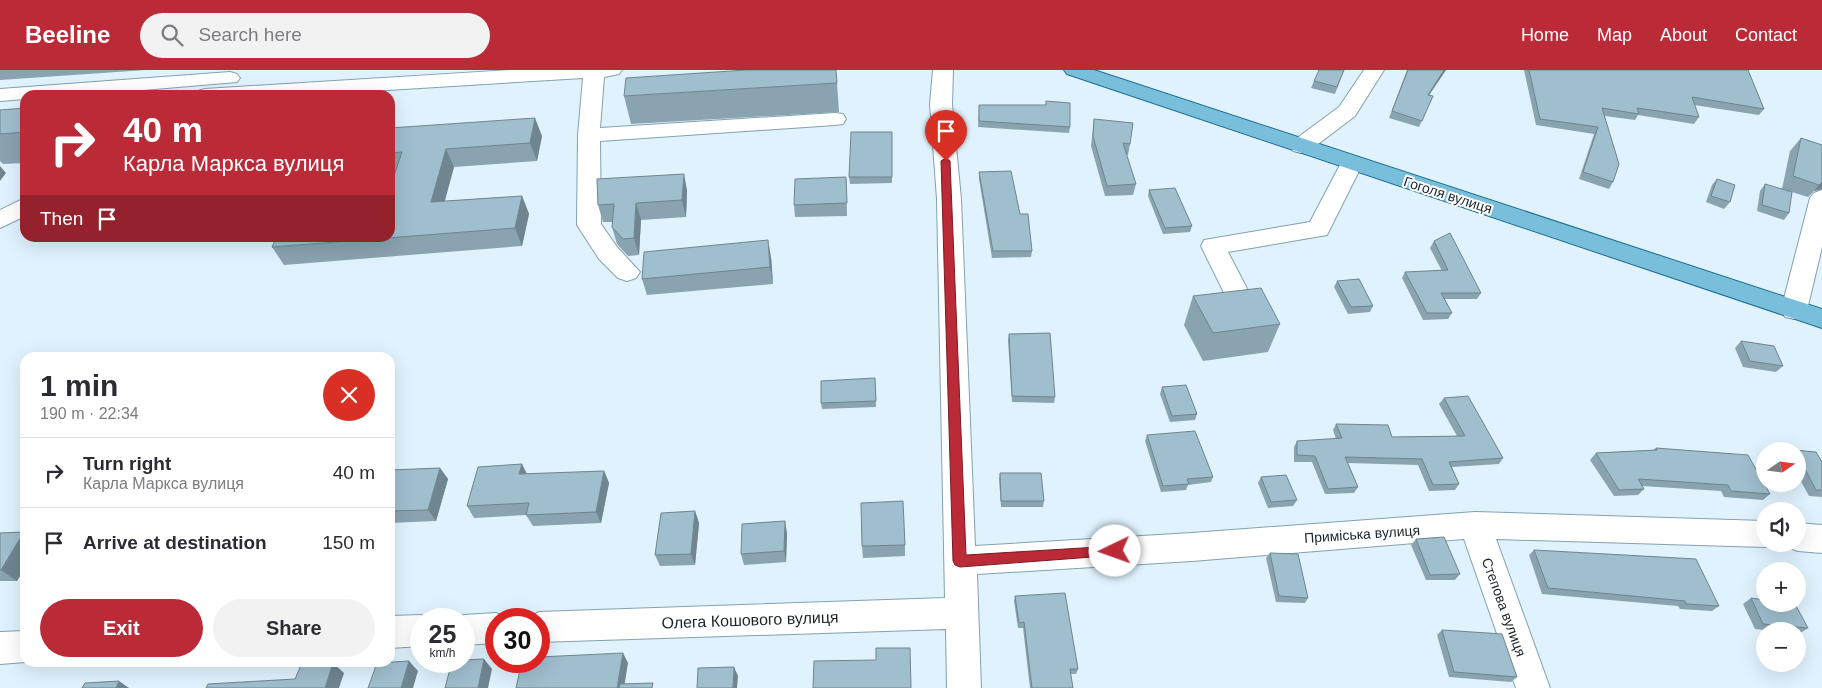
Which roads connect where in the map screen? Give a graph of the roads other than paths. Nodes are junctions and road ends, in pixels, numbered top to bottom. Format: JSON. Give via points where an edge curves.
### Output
{"nodes":[{"id":1,"x":372,"y":70,"type":"edge"},
{"id":2,"x":923,"y":70,"type":"edge"},
{"id":3,"x":943,"y":70,"type":"edge"},
{"id":4,"x":1074,"y":70,"type":"edge"},
{"id":5,"x":1374,"y":70,"type":"edge"},
{"id":6,"x":603,"y":71,"type":"edge"},
{"id":7,"x":203,"y":84,"type":"edge"},
{"id":8,"x":155,"y":90,"type":"edge"},
{"id":9,"x":258,"y":90,"type":"edge"},
{"id":10,"x":307,"y":90,"type":"edge"},
{"id":11,"x":941,"y":104,"type":"junction"},
{"id":12,"x":835,"y":119,"type":"dead end"},
{"id":13,"x":589,"y":135,"type":"junction"},
{"id":14,"x":1301,"y":146,"type":"junction"},
{"id":15,"x":1352,"y":162,"type":"junction"},
{"id":16,"x":1822,"y":198,"type":"edge"},
{"id":17,"x":20,"y":209,"type":"edge"},
{"id":18,"x":0,"y":220,"type":"edge"},
{"id":19,"x":627,"y":272,"type":"dead end"},
{"id":20,"x":1241,"y":302,"type":"edge"},
{"id":21,"x":1794,"y":310,"type":"junction"},
{"id":22,"x":1822,"y":319,"type":"edge"},
{"id":23,"x":1475,"y":525,"type":"junction"},
{"id":24,"x":1756,"y":534,"type":"edge"},
{"id":25,"x":1806,"y":538,"type":"edge"},
{"id":26,"x":1822,"y":539,"type":"edge"},
{"id":27,"x":960,"y":561,"type":"junction"},
{"id":28,"x":962,"y":613,"type":"junction"},
{"id":29,"x":550,"y":627,"type":"edge"},
{"id":30,"x":410,"y":631,"type":"edge"},
{"id":31,"x":395,"y":632,"type":"edge"},
{"id":32,"x":20,"y":647,"type":"edge"},
{"id":33,"x":0,"y":648,"type":"edge"},
{"id":34,"x":964,"y":688,"type":"edge"},
{"id":35,"x":1534,"y":688,"type":"edge"}],
"edges":[{"from":1,"to":7,"type":"street"},
{"from":2,"to":11,"type":"street"},
{"from":3,"to":11,"type":"street"},
{"from":4,"to":14,"type":"main road","name":"Гоголя вулиця"},
{"from":5,"to":14,"type":"street","via":[[1347,111]]},
{"from":6,"to":10,"type":"street"},
{"from":6,"to":13,"type":"street"},
{"from":7,"to":8,"type":"street"},
{"from":7,"to":9,"type":"street"},
{"from":11,"to":27,"type":"street","via":[[949,199]]},
{"from":12,"to":13,"type":"street"},
{"from":13,"to":19,"type":"street","via":[[588,225]]},
{"from":14,"to":15,"type":"main road","name":"Гоголя вулиця"},
{"from":15,"to":20,"type":"street","via":[[1319,229],[1213,246]]},
{"from":15,"to":21,"type":"main road","name":"Гоголя вулиця"},
{"from":16,"to":21,"type":"street"},
{"from":17,"to":18,"type":"street"},
{"from":21,"to":22,"type":"main road","name":"Гоголя вулиця"},
{"from":23,"to":24,"type":"street","name":"Приміська вулиця"},
{"from":23,"to":27,"type":"street","name":"Приміська вулиця"},
{"from":23,"to":35,"type":"street","name":"Степова вулиця"},
{"from":25,"to":26,"type":"street"},
{"from":27,"to":28,"type":"street"},
{"from":28,"to":29,"type":"street","name":"Олега Кошового вулиця"},
{"from":28,"to":34,"type":"street"},
{"from":30,"to":31,"type":"street"},
{"from":32,"to":33,"type":"street"}]}
